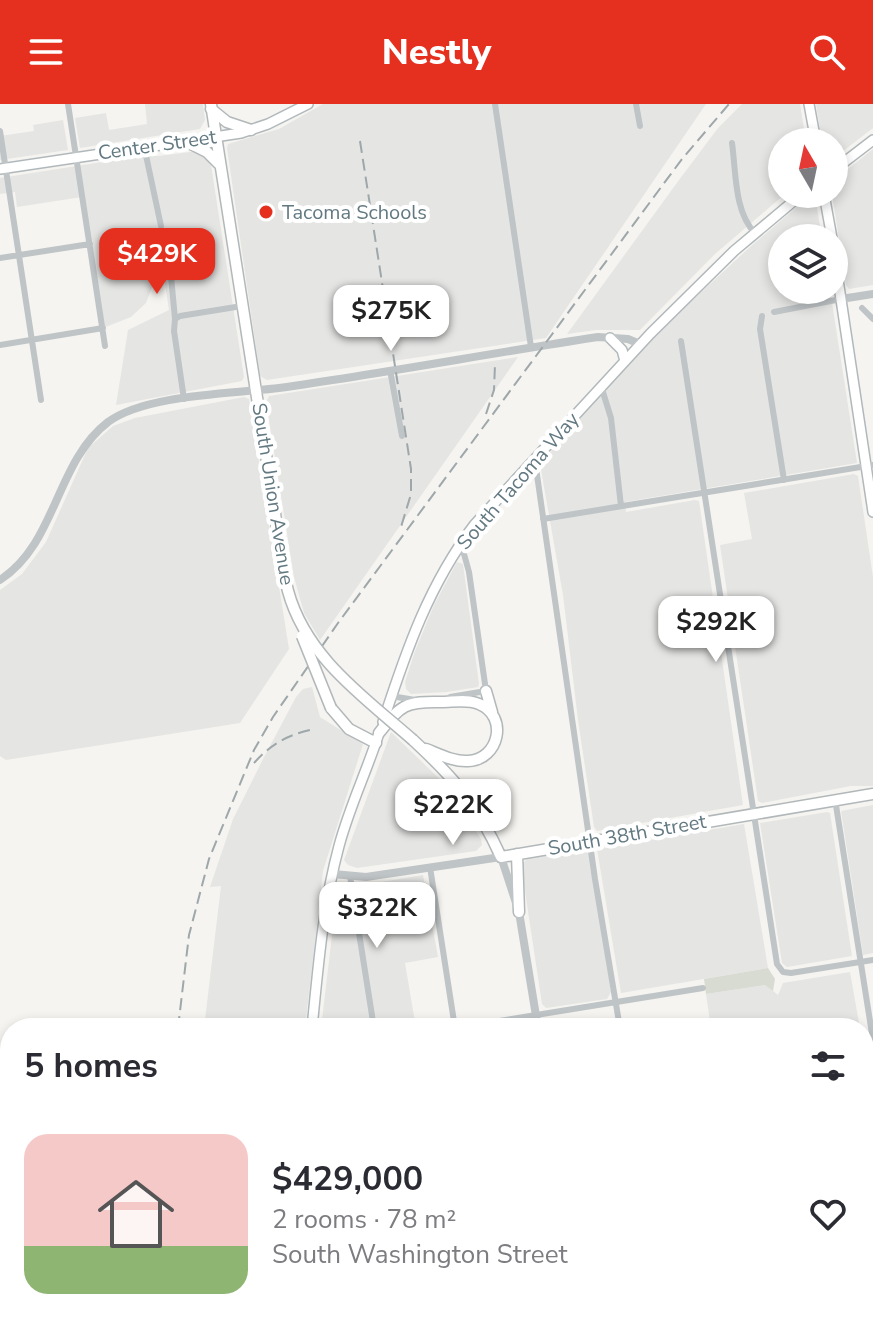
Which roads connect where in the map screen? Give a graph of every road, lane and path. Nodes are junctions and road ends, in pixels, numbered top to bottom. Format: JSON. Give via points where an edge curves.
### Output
{"nodes":[{"id":1,"x":68,"y":104,"type":"edge"},
{"id":2,"x":308,"y":104,"type":"edge"},
{"id":3,"x":495,"y":104,"type":"edge"},
{"id":4,"x":636,"y":104,"type":"edge"},
{"id":5,"x":809,"y":104,"type":"edge"},
{"id":6,"x":211,"y":106,"type":"edge"},
{"id":7,"x":640,"y":126,"type":"dead end"},
{"id":8,"x":813,"y":128,"type":"edge"},
{"id":9,"x":251,"y":130,"type":"junction"},
{"id":10,"x":0,"y":131,"type":"edge"},
{"id":11,"x":216,"y":137,"type":"junction"},
{"id":12,"x":873,"y":140,"type":"edge"},
{"id":13,"x":185,"y":141,"type":"junction"},
{"id":14,"x":732,"y":143,"type":"dead end"},
{"id":15,"x":144,"y":146,"type":"junction"},
{"id":16,"x":76,"y":157,"type":"junction"},
{"id":17,"x":848,"y":159,"type":"edge"},
{"id":18,"x":221,"y":166,"type":"junction"},
{"id":19,"x":3,"y":168,"type":"edge"},
{"id":20,"x":785,"y":208,"type":"edge"},
{"id":21,"x":161,"y":226,"type":"dead end"},
{"id":22,"x":755,"y":233,"type":"junction"},
{"id":23,"x":90,"y":244,"type":"junction"},
{"id":24,"x":20,"y":255,"type":"junction"},
{"id":25,"x":0,"y":258,"type":"edge"},
{"id":26,"x":171,"y":276,"type":"dead end"},
{"id":27,"x":873,"y":294,"type":"edge"},
{"id":28,"x":848,"y":298,"type":"edge"},
{"id":29,"x":815,"y":304,"type":"edge"},
{"id":30,"x":842,"y":304,"type":"edge"},
{"id":31,"x":242,"y":306,"type":"junction"},
{"id":32,"x":862,"y":308,"type":"dead end"},
{"id":33,"x":774,"y":312,"type":"dead end"},
{"id":34,"x":762,"y":316,"type":"dead end"},
{"id":35,"x":175,"y":319,"type":"junction"},
{"id":36,"x":873,"y":319,"type":"edge"},
{"id":37,"x":103,"y":328,"type":"junction"},
{"id":38,"x":610,"y":338,"type":"junction"},
{"id":39,"x":33,"y":340,"type":"junction"},
{"id":40,"x":681,"y":341,"type":"dead end"},
{"id":41,"x":640,"y":344,"type":"junction"},
{"id":42,"x":0,"y":345,"type":"edge"},
{"id":43,"x":105,"y":346,"type":"dead end"},
{"id":44,"x":531,"y":347,"type":"junction"},
{"id":45,"x":625,"y":361,"type":"junction"},
{"id":46,"x":390,"y":370,"type":"junction"},
{"id":47,"x":601,"y":386,"type":"junction"},
{"id":48,"x":255,"y":390,"type":"junction"},
{"id":49,"x":184,"y":399,"type":"junction"},
{"id":50,"x":41,"y":400,"type":"dead end"},
{"id":51,"x":402,"y":436,"type":"dead end"},
{"id":52,"x":531,"y":462,"type":"junction"},
{"id":53,"x":870,"y":466,"type":"edge"},
{"id":54,"x":784,"y":480,"type":"junction"},
{"id":55,"x":704,"y":492,"type":"junction"},
{"id":56,"x":621,"y":506,"type":"junction"},
{"id":57,"x":873,"y":512,"type":"edge"},
{"id":58,"x":543,"y":519,"type":"junction"},
{"id":59,"x":458,"y":548,"type":"junction"},
{"id":60,"x":0,"y":580,"type":"edge"},
{"id":61,"x":293,"y":607,"type":"junction"},
{"id":62,"x":486,"y":691,"type":"junction"},
{"id":63,"x":391,"y":696,"type":"junction"},
{"id":64,"x":426,"y":701,"type":"junction"},
{"id":65,"x":492,"y":713,"type":"junction"},
{"id":66,"x":378,"y":738,"type":"junction"},
{"id":67,"x":417,"y":743,"type":"junction"},
{"id":68,"x":873,"y":794,"type":"edge"},
{"id":69,"x":835,"y":799,"type":"junction"},
{"id":70,"x":753,"y":814,"type":"junction"},
{"id":71,"x":590,"y":840,"type":"junction"},
{"id":72,"x":517,"y":854,"type":"junction"},
{"id":73,"x":501,"y":857,"type":"junction"},
{"id":74,"x":430,"y":867,"type":"junction"},
{"id":75,"x":333,"y":874,"type":"junction"},
{"id":76,"x":350,"y":876,"type":"junction"},
{"id":77,"x":519,"y":912,"type":"junction"},
{"id":78,"x":873,"y":960,"type":"edge"},
{"id":79,"x":862,"y":962,"type":"junction"},
{"id":80,"x":703,"y":988,"type":"dead end"},
{"id":81,"x":615,"y":1001,"type":"junction"},
{"id":82,"x":536,"y":1015,"type":"junction"},
{"id":83,"x":313,"y":1018,"type":"edge"},
{"id":84,"x":372,"y":1018,"type":"edge"},
{"id":85,"x":454,"y":1018,"type":"edge"},
{"id":86,"x":518,"y":1018,"type":"edge"},
{"id":87,"x":536,"y":1018,"type":"edge"},
{"id":88,"x":618,"y":1018,"type":"edge"},
{"id":89,"x":870,"y":1018,"type":"edge"}],
"edges":[{"from":1,"to":16,"type":"street"},
{"from":2,"to":9,"type":"main road","name":"Center Street"},
{"from":3,"to":44,"type":"street"},
{"from":4,"to":7,"type":"street"},
{"from":5,"to":8,"type":"main road"},
{"from":6,"to":9,"type":"main road","via":[[227,122]]},
{"from":6,"to":11,"type":"main road","name":"South Union Avenue"},
{"from":9,"to":11,"type":"main road","name":"Center Street"},
{"from":10,"to":19,"type":"street"},
{"from":11,"to":13,"type":"main road","name":"Center Street"},
{"from":11,"to":18,"type":"main road","name":"South Union Avenue"},
{"from":12,"to":17,"type":"main road"},
{"from":13,"to":15,"type":"main road","name":"Center Street"},
{"from":13,"to":18,"type":"main road"},
{"from":14,"to":22,"type":"street","via":[[742,209]]},
{"from":15,"to":16,"type":"main road","name":"Center Street"},
{"from":15,"to":21,"type":"street"},
{"from":16,"to":19,"type":"main road","name":"Center Street"},
{"from":16,"to":23,"type":"street"},
{"from":18,"to":31,"type":"main road","name":"South Union Avenue"},
{"from":19,"to":24,"type":"street"},
{"from":20,"to":22,"type":"main road","name":"South Tacoma Way"},
{"from":22,"to":41,"type":"main road","name":"South Tacoma Way"},
{"from":23,"to":24,"type":"street"},
{"from":23,"to":37,"type":"street"},
{"from":24,"to":25,"type":"street"},
{"from":24,"to":39,"type":"street"},
{"from":26,"to":35,"type":"street"},
{"from":27,"to":28,"type":"street"},
{"from":29,"to":33,"type":"street"},
{"from":30,"to":53,"type":"main road"},
{"from":31,"to":35,"type":"street"},
{"from":31,"to":48,"type":"main road","name":"South Union Avenue"},
{"from":32,"to":36,"type":"street"},
{"from":34,"to":54,"type":"street"},
{"from":35,"to":49,"type":"street"},
{"from":37,"to":39,"type":"street"},
{"from":37,"to":43,"type":"street"},
{"from":38,"to":41,"type":"street"},
{"from":38,"to":44,"type":"street"},
{"from":38,"to":45,"type":"main road"},
{"from":39,"to":42,"type":"street"},
{"from":39,"to":50,"type":"street"},
{"from":40,"to":55,"type":"street"},
{"from":41,"to":45,"type":"main road","name":"South Tacoma Way"},
{"from":44,"to":46,"type":"street"},
{"from":45,"to":47,"type":"main road","name":"South Tacoma Way"},
{"from":46,"to":48,"type":"street"},
{"from":46,"to":51,"type":"street"},
{"from":47,"to":52,"type":"main road","name":"South Tacoma Way"},
{"from":47,"to":56,"type":"street","via":[[611,418]]},
{"from":48,"to":49,"type":"street"},
{"from":48,"to":61,"type":"main road","name":"South Union Avenue","bridge":true},
{"from":49,"to":60,"type":"street","via":[[127,411],[88,439],[37,541]]},
{"from":52,"to":58,"type":"street"},
{"from":52,"to":59,"type":"main road","name":"South Tacoma Way"},
{"from":53,"to":54,"type":"street"},
{"from":53,"to":57,"type":"main road"},
{"from":54,"to":55,"type":"street"},
{"from":55,"to":56,"type":"street"},
{"from":55,"to":70,"type":"street"},
{"from":56,"to":58,"type":"street"},
{"from":58,"to":71,"type":"street"},
{"from":59,"to":62,"type":"street","via":[[469,572]]},
{"from":59,"to":63,"type":"main road","name":"South Tacoma Way","via":[[420,616]]},
{"from":61,"to":66,"type":"main road","bridge":true,"via":[[331,708],[349,729]]},
{"from":61,"to":67,"type":"main road","name":"South Union Avenue","bridge":true,"via":[[328,664]]},
{"from":62,"to":64,"type":"street"},
{"from":62,"to":65,"type":"main road"},
{"from":63,"to":64,"type":"street"},
{"from":63,"to":66,"type":"main road","name":"South Tacoma Way"},
{"from":64,"to":65,"type":"main road","via":[[476,702]]},
{"from":64,"to":66,"type":"main road","via":[[397,710]]},
{"from":65,"to":67,"type":"main road","via":[[496,740],[483,757],[461,761]]},
{"from":66,"to":75,"type":"main road","name":"South Tacoma Way","via":[[348,815]]},
{"from":67,"to":73,"type":"main road","name":"South Union Avenue","via":[[466,792]]},
{"from":68,"to":69,"type":"main road","name":"South 38th Street"},
{"from":69,"to":70,"type":"main road","name":"South 38th Street"},
{"from":69,"to":79,"type":"street"},
{"from":70,"to":71,"type":"main road","name":"South 38th Street"},
{"from":70,"to":79,"type":"street","via":[[781,971]]},
{"from":71,"to":72,"type":"main road","name":"South 38th Street"},
{"from":71,"to":81,"type":"street"},
{"from":72,"to":73,"type":"main road","name":"South 38th Street"},
{"from":72,"to":77,"type":"main road"},
{"from":73,"to":74,"type":"street","name":"South 38th Street"},
{"from":73,"to":77,"type":"street"},
{"from":74,"to":76,"type":"street","name":"South 38th Street"},
{"from":74,"to":85,"type":"street"},
{"from":75,"to":76,"type":"street","name":"South 38th Street"},
{"from":75,"to":83,"type":"main road","name":"South Tacoma Way"},
{"from":76,"to":84,"type":"street"},
{"from":77,"to":82,"type":"street"},
{"from":78,"to":79,"type":"street"},
{"from":79,"to":89,"type":"street"},
{"from":80,"to":81,"type":"street"},
{"from":81,"to":82,"type":"street"},
{"from":81,"to":88,"type":"street"},
{"from":82,"to":86,"type":"street"},
{"from":82,"to":87,"type":"street"}]}
